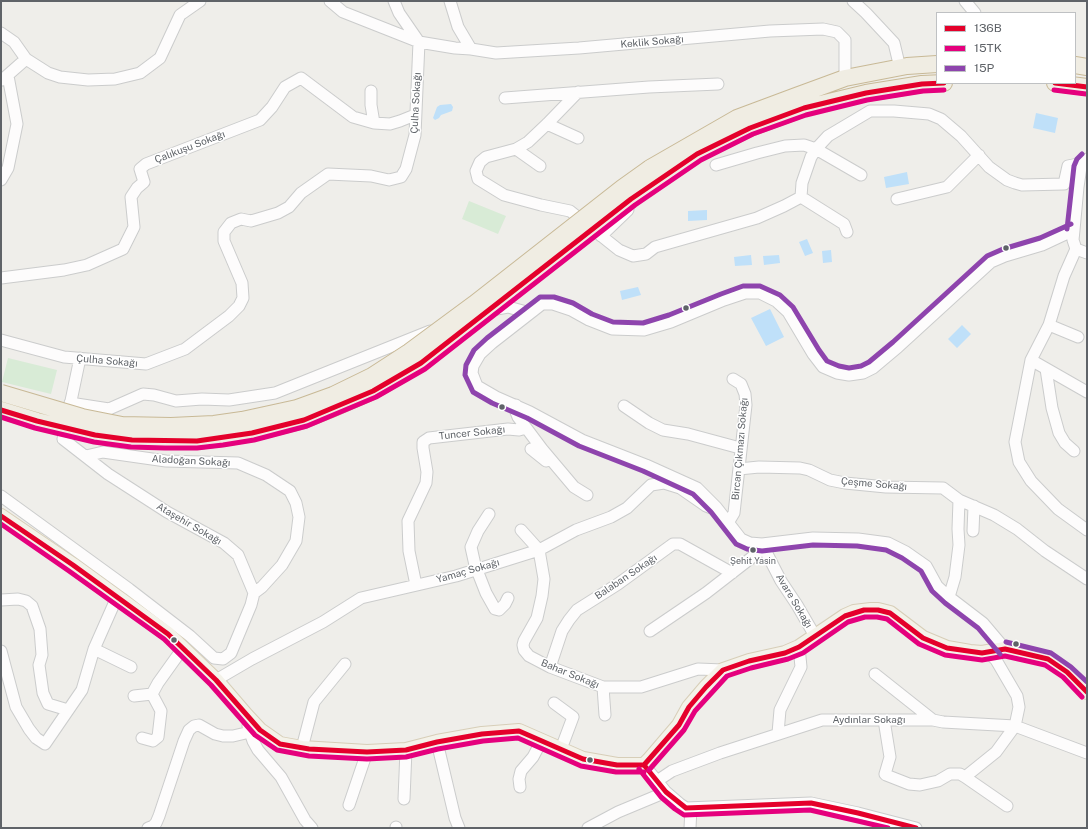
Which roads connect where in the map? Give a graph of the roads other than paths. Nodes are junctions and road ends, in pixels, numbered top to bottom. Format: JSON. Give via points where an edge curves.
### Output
{"nodes":[{"id":1,"x":200,"y":1,"type":"edge"},
{"id":2,"x":330,"y":1,"type":"edge"},
{"id":3,"x":394,"y":1,"type":"edge"},
{"id":4,"x":450,"y":1,"type":"edge"},
{"id":5,"x":853,"y":1,"type":"edge"},
{"id":6,"x":966,"y":1,"type":"edge"},
{"id":7,"x":975,"y":12,"type":"edge"},
{"id":8,"x":1,"y":33,"type":"edge"},
{"id":9,"x":419,"y":42,"type":"junction"},
{"id":10,"x":471,"y":49,"type":"junction"},
{"id":11,"x":26,"y":60,"type":"junction"},
{"id":12,"x":936,"y":64,"type":"edge"},
{"id":13,"x":1076,"y":65,"type":"edge"},
{"id":14,"x":1087,"y":67,"type":"edge"},
{"id":15,"x":900,"y":68,"type":"junction"},
{"id":16,"x":849,"y":77,"type":"junction"},
{"id":17,"x":4,"y":78,"type":"edge"},
{"id":18,"x":936,"y":83,"type":"edge"},
{"id":19,"x":718,"y":84,"type":"dead end"},
{"id":20,"x":1063,"y":84,"type":"edge"},
{"id":21,"x":1087,"y":87,"type":"edge"},
{"id":22,"x":371,"y":91,"type":"dead end"},
{"id":23,"x":578,"y":92,"type":"junction"},
{"id":24,"x":505,"y":98,"type":"dead end"},
{"id":25,"x":416,"y":115,"type":"junction"},
{"id":26,"x":374,"y":123,"type":"junction"},
{"id":27,"x":548,"y":124,"type":"junction"},
{"id":28,"x":578,"y":138,"type":"dead end"},
{"id":29,"x":516,"y":148,"type":"junction"},
{"id":30,"x":816,"y":149,"type":"junction"},
{"id":31,"x":979,"y":155,"type":"junction"},
{"id":32,"x":1085,"y":161,"type":"edge"},
{"id":33,"x":716,"y":165,"type":"dead end"},
{"id":34,"x":540,"y":166,"type":"dead end"},
{"id":35,"x":654,"y":174,"type":"junction"},
{"id":36,"x":861,"y":175,"type":"dead end"},
{"id":37,"x":1,"y":180,"type":"edge"},
{"id":38,"x":801,"y":197,"type":"junction"},
{"id":39,"x":897,"y":199,"type":"dead end"},
{"id":40,"x":638,"y":202,"type":"dead end"},
{"id":41,"x":1074,"y":230,"type":"junction"},
{"id":42,"x":847,"y":232,"type":"dead end"},
{"id":43,"x":601,"y":236,"type":"junction"},
{"id":44,"x":1076,"y":249,"type":"junction"},
{"id":45,"x":1087,"y":253,"type":"edge"},
{"id":46,"x":1,"y":278,"type":"edge"},
{"id":47,"x":530,"y":313,"type":"junction"},
{"id":48,"x":1049,"y":325,"type":"junction"},
{"id":49,"x":1078,"y":337,"type":"dead end"},
{"id":50,"x":1,"y":340,"type":"edge"},
{"id":51,"x":80,"y":358,"type":"junction"},
{"id":52,"x":1031,"y":360,"type":"junction"},
{"id":53,"x":1046,"y":369,"type":"junction"},
{"id":54,"x":733,"y":379,"type":"dead end"},
{"id":55,"x":1087,"y":392,"type":"edge"},
{"id":56,"x":1,"y":393,"type":"edge"},
{"id":57,"x":70,"y":403,"type":"junction"},
{"id":58,"x":516,"y":405,"type":"junction"},
{"id":59,"x":624,"y":406,"type":"dead end"},
{"id":60,"x":1,"y":410,"type":"edge"},
{"id":61,"x":526,"y":428,"type":"junction"},
{"id":62,"x":740,"y":448,"type":"junction"},
{"id":63,"x":531,"y":449,"type":"dead end"},
{"id":64,"x":1074,"y":451,"type":"dead end"},
{"id":65,"x":86,"y":456,"type":"junction"},
{"id":66,"x":739,"y":469,"type":"junction"},
{"id":67,"x":562,"y":473,"type":"junction"},
{"id":68,"x":1,"y":496,"type":"edge"},
{"id":69,"x":587,"y":496,"type":"dead end"},
{"id":70,"x":959,"y":500,"type":"junction"},
{"id":71,"x":974,"y":506,"type":"junction"},
{"id":72,"x":716,"y":507,"type":"junction"},
{"id":73,"x":489,"y":514,"type":"dead end"},
{"id":74,"x":2,"y":519,"type":"edge"},
{"id":75,"x":728,"y":523,"type":"junction"},
{"id":76,"x":521,"y":530,"type":"dead end"},
{"id":77,"x":1087,"y":530,"type":"edge"},
{"id":78,"x":973,"y":531,"type":"dead end"},
{"id":79,"x":763,"y":546,"type":"junction"},
{"id":80,"x":539,"y":550,"type":"junction"},
{"id":81,"x":477,"y":569,"type":"junction"},
{"id":82,"x":732,"y":572,"type":"junction"},
{"id":83,"x":1087,"y":579,"type":"edge"},
{"id":84,"x":416,"y":585,"type":"junction"},
{"id":85,"x":254,"y":593,"type":"junction"},
{"id":86,"x":117,"y":597,"type":"junction"},
{"id":87,"x":949,"y":597,"type":"junction"},
{"id":88,"x":508,"y":598,"type":"dead end"},
{"id":89,"x":1,"y":600,"type":"edge"},
{"id":90,"x":650,"y":631,"type":"dead end"},
{"id":91,"x":815,"y":636,"type":"junction"},
{"id":92,"x":799,"y":647,"type":"junction"},
{"id":93,"x":183,"y":648,"type":"junction"},
{"id":94,"x":94,"y":649,"type":"junction"},
{"id":95,"x":1005,"y":649,"type":"junction"},
{"id":96,"x":1,"y":651,"type":"edge"},
{"id":97,"x":988,"y":652,"type":"junction"},
{"id":98,"x":345,"y":664,"type":"dead end"},
{"id":99,"x":131,"y":667,"type":"dead end"},
{"id":100,"x":550,"y":667,"type":"junction"},
{"id":101,"x":723,"y":670,"type":"junction"},
{"id":102,"x":875,"y":674,"type":"dead end"},
{"id":103,"x":216,"y":680,"type":"junction"},
{"id":104,"x":604,"y":687,"type":"junction"},
{"id":105,"x":1087,"y":692,"type":"edge"},
{"id":106,"x":152,"y":694,"type":"junction"},
{"id":107,"x":134,"y":696,"type":"dead end"},
{"id":108,"x":554,"y":703,"type":"dead end"},
{"id":109,"x":68,"y":710,"type":"junction"},
{"id":110,"x":246,"y":715,"type":"junction"},
{"id":111,"x":605,"y":715,"type":"dead end"},
{"id":112,"x":884,"y":720,"type":"junction"},
{"id":113,"x":933,"y":720,"type":"junction"},
{"id":114,"x":1015,"y":726,"type":"junction"},
{"id":115,"x":250,"y":732,"type":"junction"},
{"id":116,"x":778,"y":733,"type":"junction"},
{"id":117,"x":142,"y":738,"type":"dead end"},
{"id":118,"x":542,"y":740,"type":"junction"},
{"id":119,"x":437,"y":742,"type":"junction"},
{"id":120,"x":302,"y":748,"type":"junction"},
{"id":121,"x":560,"y":749,"type":"junction"},
{"id":122,"x":406,"y":750,"type":"junction"},
{"id":123,"x":367,"y":752,"type":"junction"},
{"id":124,"x":1087,"y":753,"type":"edge"},
{"id":125,"x":644,"y":765,"type":"junction"},
{"id":126,"x":965,"y":777,"type":"junction"},
{"id":127,"x":657,"y":782,"type":"junction"},
{"id":128,"x":520,"y":787,"type":"dead end"},
{"id":129,"x":666,"y":792,"type":"junction"},
{"id":130,"x":404,"y":799,"type":"dead end"},
{"id":131,"x":349,"y":805,"type":"dead end"},
{"id":132,"x":1007,"y":806,"type":"dead end"},
{"id":133,"x":691,"y":808,"type":"junction"},
{"id":134,"x":148,"y":828,"type":"edge"},
{"id":135,"x":312,"y":828,"type":"edge"},
{"id":136,"x":459,"y":828,"type":"edge"},
{"id":137,"x":588,"y":828,"type":"edge"},
{"id":138,"x":690,"y":828,"type":"edge"},
{"id":139,"x":912,"y":828,"type":"edge"}],
"edges":[{"from":1,"to":11,"type":"street","via":[[180,15],[160,58],[140,73],[115,79],[60,77]]},
{"from":2,"to":9,"type":"street","name":"Keklik Sokağı","via":[[343,12]]},
{"from":3,"to":9,"type":"street"},
{"from":4,"to":10,"type":"street","via":[[458,28]]},
{"from":5,"to":15,"type":"street","via":[[894,43]]},
{"from":6,"to":7,"type":"street"},
{"from":8,"to":11,"type":"street","via":[[14,42]]},
{"from":9,"to":10,"type":"street","name":"Keklik Sokağı"},
{"from":9,"to":25,"type":"street","name":"Çulha Sokağı"},
{"from":10,"to":16,"type":"street","name":"Keklik Sokağı","via":[[496,52],[579,48],[770,31],[823,30],[837,32],[845,40]]},
{"from":11,"to":17,"type":"street"},
{"from":12,"to":15,"type":"highway"},
{"from":13,"to":14,"type":"highway"},
{"from":15,"to":16,"type":"highway"},
{"from":16,"to":35,"type":"highway","via":[[737,118]]},
{"from":17,"to":37,"type":"street","via":[[17,124],[8,168]]},
{"from":18,"to":35,"type":"highway","via":[[866,93],[804,108],[750,128]]},
{"from":19,"to":23,"type":"street"},
{"from":20,"to":21,"type":"highway"},
{"from":22,"to":26,"type":"street"},
{"from":23,"to":24,"type":"street"},
{"from":23,"to":27,"type":"street"},
{"from":25,"to":26,"type":"street","name":"Çalıkuşu Sokağı","via":[[390,124]]},
{"from":25,"to":51,"type":"street","name":"Çulha Sokağı","via":[[415,135],[406,169],[401,177],[390,180],[371,176],[328,174],[300,193],[289,207],[278,213],[251,221],[241,219],[231,223],[224,232],[224,241],[242,283],[243,298],[229,316],[185,349],[146,364]]},
{"from":26,"to":46,"type":"street","name":"Çalıkuşu Sokağı","via":[[353,117],[301,78],[285,87],[260,120],[146,164],[140,169],[144,182],[131,197],[134,227],[123,249],[87,265]]},
{"from":27,"to":28,"type":"street"},
{"from":27,"to":29,"type":"street","via":[[528,142]]},
{"from":29,"to":34,"type":"street"},
{"from":29,"to":43,"type":"street","via":[[480,162],[476,171],[478,179],[504,195],[570,211]]},
{"from":30,"to":31,"type":"street","via":[[828,136],[870,111],[894,111],[929,114],[941,119]]},
{"from":30,"to":33,"type":"street","via":[[804,145],[785,146]]},
{"from":30,"to":36,"type":"street"},
{"from":30,"to":38,"type":"street","via":[[802,183]]},
{"from":31,"to":32,"type":"street","via":[[1007,180],[1022,185],[1064,184],[1068,166]]},
{"from":31,"to":39,"type":"street","via":[[947,187]]},
{"from":32,"to":41,"type":"street","via":[[1080,176]]},
{"from":35,"to":56,"type":"highway","bridge":true,"via":[[622,188],[409,352],[372,376],[297,408],[214,424],[122,425],[82,417]]},
{"from":35,"to":60,"type":"highway","bridge":true,"via":[[624,204],[421,364],[373,391],[304,420],[222,438],[165,442],[95,435]]},
{"from":38,"to":42,"type":"street","via":[[844,224]]},
{"from":38,"to":43,"type":"street","via":[[757,218],[655,247],[640,256],[619,250]]},
{"from":40,"to":43,"type":"street"},
{"from":41,"to":44,"type":"street","via":[[1073,240]]},
{"from":41,"to":47,"type":"street","via":[[1042,245],[991,262],[873,368],[863,373],[849,375],[823,367],[788,312],[776,301],[760,293],[745,293],[644,330],[612,329],[553,304],[542,304]]},
{"from":44,"to":45,"type":"street"},
{"from":44,"to":48,"type":"street","via":[[1064,276]]},
{"from":47,"to":57,"type":"street","via":[[508,307],[479,312],[275,393],[229,400],[176,401],[143,394],[109,410]]},
{"from":47,"to":58,"type":"street","via":[[480,354],[473,366],[472,373],[477,386]]},
{"from":48,"to":49,"type":"street"},
{"from":48,"to":52,"type":"street"},
{"from":50,"to":51,"type":"street","name":"Çulha Sokağı","via":[[64,357]]},
{"from":51,"to":57,"type":"street","name":"Ataşehir Sokağı"},
{"from":52,"to":53,"type":"street"},
{"from":52,"to":77,"type":"street","via":[[1015,442],[1019,462],[1031,481],[1058,509]]},
{"from":53,"to":55,"type":"street"},
{"from":53,"to":64,"type":"street","via":[[1059,433]]},
{"from":54,"to":62,"type":"street","name":"Bircan Çıkmazı Sokağı","via":[[741,384],[746,399]]},
{"from":57,"to":65,"type":"street","name":"Ataşehir Sokağı","via":[[63,438]]},
{"from":58,"to":61,"type":"street","via":[[518,417]]},
{"from":58,"to":72,"type":"street","via":[[582,440],[697,488]]},
{"from":59,"to":62,"type":"street","via":[[664,430]]},
{"from":61,"to":67,"type":"street"},
{"from":61,"to":84,"type":"street","name":"Tuncer Sokağı","via":[[429,438],[424,442],[426,483],[408,521],[409,551]]},
{"from":62,"to":66,"type":"street","name":"Bircan Çıkmazı Sokağı"},
{"from":63,"to":67,"type":"street"},
{"from":65,"to":85,"type":"street","name":"Ataşehir Sokağı","via":[[108,474],[167,512],[224,543],[238,555]]},
{"from":65,"to":85,"type":"street","name":"Aladoğan Sokağı","via":[[103,452],[166,461],[238,463],[266,475],[290,491],[299,517],[296,541],[282,565]]},
{"from":66,"to":70,"type":"street","name":"Çeşme Sokağı","via":[[800,468],[845,483],[943,488]]},
{"from":66,"to":75,"type":"street","name":"Bircan Çıkmazı Sokağı","via":[[734,513]]},
{"from":67,"to":69,"type":"street"},
{"from":68,"to":85,"type":"street","via":[[129,589],[214,658],[223,659],[231,653]]},
{"from":70,"to":71,"type":"street","name":"Çeşme Sokağı"},
{"from":70,"to":87,"type":"street","via":[[958,553]]},
{"from":71,"to":78,"type":"street"},
{"from":71,"to":83,"type":"street","name":"Çeşme Sokağı","via":[[1017,529]]},
{"from":72,"to":75,"type":"street"},
{"from":72,"to":80,"type":"street","name":"Yamaç Sokağı","via":[[706,506],[672,484],[657,483],[647,488],[627,508],[576,530]]},
{"from":73,"to":81,"type":"street","via":[[471,547]]},
{"from":74,"to":86,"type":"main road"},
{"from":75,"to":79,"type":"street","via":[[741,539]]},
{"from":76,"to":80,"type":"street"},
{"from":79,"to":82,"type":"street"},
{"from":79,"to":87,"type":"street","via":[[813,538],[888,543],[926,566],[937,586]]},
{"from":79,"to":91,"type":"street","name":"Avare Sokağı","via":[[781,582]]},
{"from":80,"to":81,"type":"street","name":"Yamaç Sokağı"},
{"from":80,"to":100,"type":"street","name":"Bahar Sokağı","via":[[544,579],[542,596],[537,618],[523,645],[529,656]]},
{"from":81,"to":84,"type":"street","name":"Yamaç Sokağı"},
{"from":81,"to":88,"type":"street","via":[[486,593],[496,609],[499,610]]},
{"from":82,"to":90,"type":"street"},
{"from":82,"to":100,"type":"street","name":"Balaban Sokağı","via":[[680,544],[673,544],[577,610],[562,631]]},
{"from":84,"to":103,"type":"street","name":"Yamaç Sokağı","via":[[361,598],[323,622]]},
{"from":86,"to":93,"type":"main road"},
{"from":86,"to":94,"type":"street"},
{"from":87,"to":95,"type":"street","via":[[983,623]]},
{"from":89,"to":109,"type":"street","via":[[18,599],[32,606],[40,629],[42,655],[39,665],[43,693],[48,704]]},
{"from":91,"to":92,"type":"main road"},
{"from":91,"to":97,"type":"main road","via":[[845,616],[864,610],[878,610],[895,616],[934,643],[958,650]]},
{"from":92,"to":101,"type":"main road"},
{"from":92,"to":116,"type":"street","via":[[800,667],[780,710]]},
{"from":93,"to":103,"type":"main road"},
{"from":93,"to":106,"type":"street"},
{"from":94,"to":99,"type":"street"},
{"from":94,"to":109,"type":"street","via":[[82,690]]},
{"from":95,"to":97,"type":"main road"},
{"from":95,"to":105,"type":"main road","via":[[1048,659],[1067,672]]},
{"from":96,"to":109,"type":"street","via":[[16,706],[28,730],[36,738],[46,744]]},
{"from":97,"to":114,"type":"street","via":[[996,660],[1017,696],[1019,708]]},
{"from":98,"to":120,"type":"street","via":[[314,702]]},
{"from":100,"to":104,"type":"street","name":"Bahar Sokağı"},
{"from":101,"to":104,"type":"street","name":"Bahar Sokağı","via":[[698,669],[641,687]]},
{"from":101,"to":125,"type":"main road","via":[[689,707],[679,725]]},
{"from":102,"to":113,"type":"street"},
{"from":103,"to":110,"type":"main road"},
{"from":104,"to":111,"type":"street"},
{"from":106,"to":107,"type":"street"},
{"from":106,"to":117,"type":"street","via":[[161,711],[158,737],[153,741]]},
{"from":108,"to":121,"type":"street","via":[[573,717]]},
{"from":110,"to":115,"type":"street"},
{"from":110,"to":120,"type":"main road","via":[[260,730],[280,744]]},
{"from":112,"to":113,"type":"street","name":"Aydınlar Sokağı"},
{"from":112,"to":116,"type":"street","name":"Aydınlar Sokağı","via":[[822,720]]},
{"from":112,"to":126,"type":"street","via":[[890,757],[886,775],[908,784],[920,785],[938,781],[950,774]]},
{"from":113,"to":114,"type":"street","name":"Aydınlar Sokağı"},
{"from":114,"to":124,"type":"street","name":"Aydınlar Sokağı"},
{"from":114,"to":126,"type":"street","via":[[996,752]]},
{"from":115,"to":134,"type":"street","via":[[223,736],[199,725],[189,730],[159,816],[156,823]]},
{"from":115,"to":135,"type":"street","via":[[258,750],[281,777],[304,820]]},
{"from":116,"to":127,"type":"street","name":"Aydınlar Sokağı","via":[[672,771]]},
{"from":118,"to":119,"type":"main road","via":[[519,731]]},
{"from":118,"to":121,"type":"main road"},
{"from":118,"to":128,"type":"street","via":[[533,757],[521,771]]},
{"from":119,"to":122,"type":"main road"},
{"from":119,"to":136,"type":"street"},
{"from":120,"to":123,"type":"main road"},
{"from":121,"to":125,"type":"main road","via":[[583,759],[617,765]]},
{"from":122,"to":123,"type":"main road"},
{"from":122,"to":130,"type":"street"},
{"from":123,"to":131,"type":"street"},
{"from":125,"to":127,"type":"street"},
{"from":126,"to":132,"type":"street"},
{"from":127,"to":129,"type":"street"},
{"from":129,"to":133,"type":"street","via":[[686,808]]},
{"from":129,"to":137,"type":"street"},
{"from":133,"to":138,"type":"street"},
{"from":133,"to":139,"type":"street","via":[[811,803]]}]}
